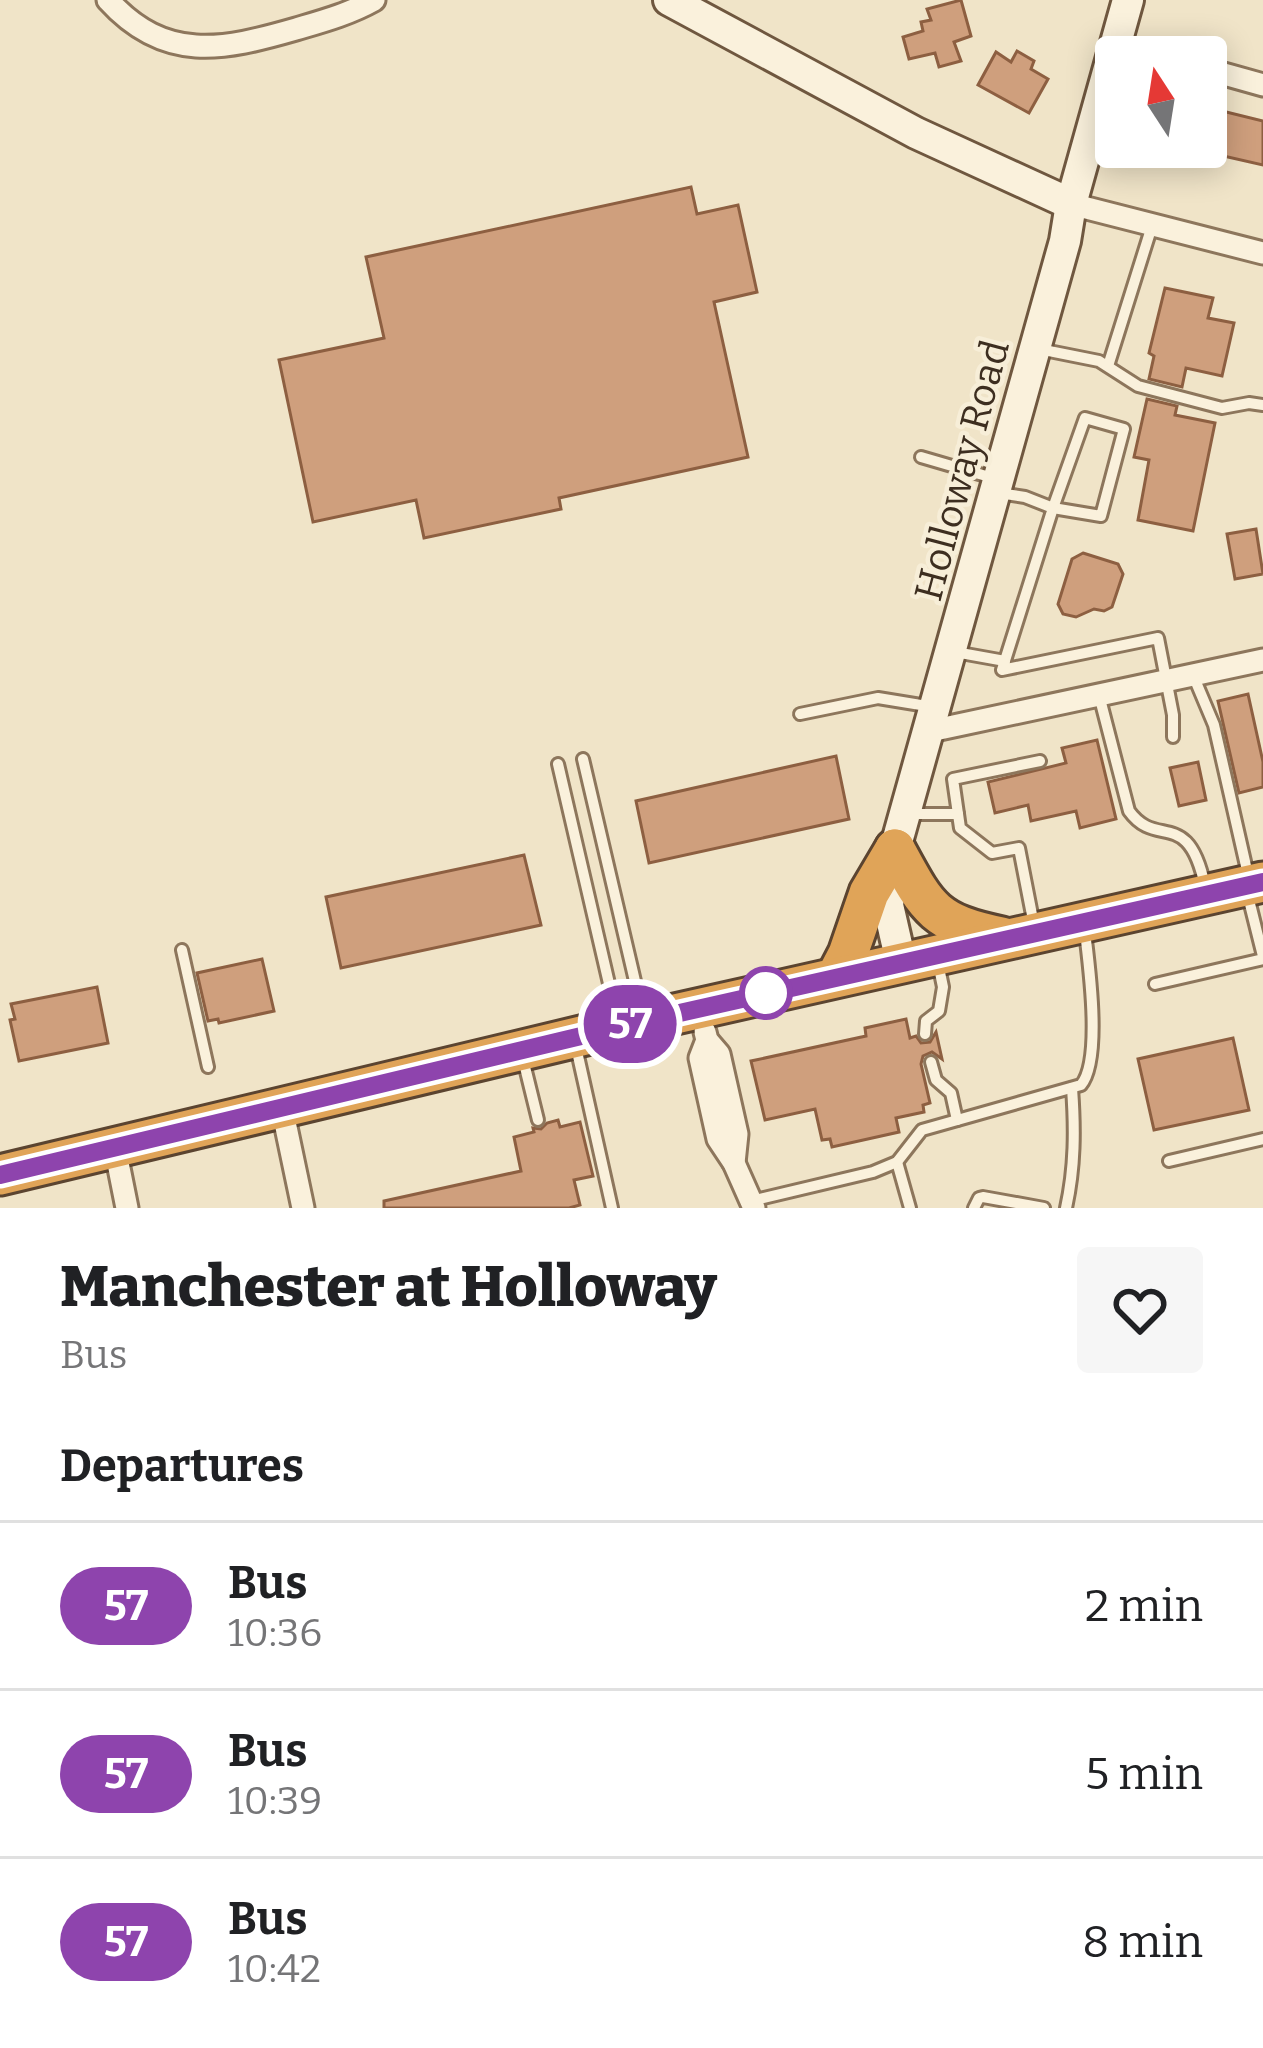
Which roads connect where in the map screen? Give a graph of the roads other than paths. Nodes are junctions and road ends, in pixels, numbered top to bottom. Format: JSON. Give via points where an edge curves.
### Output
{"nodes":[{"id":1,"x":108,"y":0,"type":"edge"},
{"id":2,"x":374,"y":0,"type":"edge"},
{"id":3,"x":1128,"y":0,"type":"edge"},
{"id":4,"x":682,"y":3,"type":"edge"},
{"id":5,"x":1227,"y":75,"type":"edge"},
{"id":6,"x":1263,"y":85,"type":"edge"},
{"id":7,"x":1070,"y":204,"type":"junction"},
{"id":8,"x":1152,"y":225,"type":"junction"},
{"id":9,"x":1263,"y":254,"type":"edge"},
{"id":10,"x":1035,"y":348,"type":"junction"},
{"id":11,"x":1108,"y":366,"type":"junction"},
{"id":12,"x":1263,"y":405,"type":"edge"},
{"id":13,"x":921,"y":457,"type":"dead end"},
{"id":14,"x":998,"y":486,"type":"junction"},
{"id":15,"x":1053,"y":508,"type":"junction"},
{"id":16,"x":952,"y":652,"type":"junction"},
{"id":17,"x":1263,"y":660,"type":"edge"},
{"id":18,"x":1005,"y":661,"type":"junction"},
{"id":19,"x":1193,"y":675,"type":"junction"},
{"id":20,"x":1166,"y":681,"type":"junction"},
{"id":21,"x":1099,"y":695,"type":"junction"},
{"id":22,"x":800,"y":714,"type":"dead end"},
{"id":23,"x":933,"y":720,"type":"junction"},
{"id":24,"x":1174,"y":736,"type":"dead end"},
{"id":25,"x":583,"y":759,"type":"dead end"},
{"id":26,"x":1040,"y":760,"type":"dead end"},
{"id":27,"x":558,"y":764,"type":"dead end"},
{"id":28,"x":958,"y":814,"type":"junction"},
{"id":29,"x":900,"y":832,"type":"junction"},
{"id":30,"x":1253,"y":885,"type":"edge"},
{"id":31,"x":1207,"y":895,"type":"junction"},
{"id":32,"x":1083,"y":923,"type":"junction"},
{"id":33,"x":1021,"y":936,"type":"junction"},
{"id":34,"x":182,"y":950,"type":"dead end"},
{"id":35,"x":1263,"y":957,"type":"edge"},
{"id":36,"x":919,"y":958,"type":"junction"},
{"id":37,"x":836,"y":977,"type":"junction"},
{"id":38,"x":1155,"y":984,"type":"dead end"},
{"id":39,"x":632,"y":1023,"type":"junction"},
{"id":40,"x":704,"y":1024,"type":"junction"},
{"id":41,"x":925,"y":1034,"type":"dead end"},
{"id":42,"x":574,"y":1037,"type":"junction"},
{"id":43,"x":521,"y":1050,"type":"junction"},
{"id":44,"x":931,"y":1062,"type":"dead end"},
{"id":45,"x":208,"y":1067,"type":"dead end"},
{"id":46,"x":1072,"y":1088,"type":"junction"},
{"id":47,"x":282,"y":1108,"type":"junction"},
{"id":48,"x":538,"y":1120,"type":"dead end"},
{"id":49,"x":957,"y":1120,"type":"junction"},
{"id":50,"x":1263,"y":1139,"type":"edge"},
{"id":51,"x":115,"y":1148,"type":"junction"},
{"id":52,"x":1169,"y":1161,"type":"dead end"},
{"id":53,"x":897,"y":1162,"type":"junction"},
{"id":54,"x":0,"y":1175,"type":"edge"},
{"id":55,"x":753,"y":1204,"type":"edge"},
{"id":56,"x":127,"y":1208,"type":"edge"},
{"id":57,"x":304,"y":1208,"type":"edge"},
{"id":58,"x":612,"y":1208,"type":"edge"},
{"id":59,"x":910,"y":1208,"type":"edge"},
{"id":60,"x":974,"y":1208,"type":"edge"},
{"id":61,"x":1044,"y":1208,"type":"edge"},
{"id":62,"x":1066,"y":1208,"type":"edge"}],
"edges":[{"from":1,"to":2,"type":"street","via":[[159,38],[204,48],[248,43]]},
{"from":3,"to":7,"type":"street","name":"Holloway Road"},
{"from":4,"to":7,"type":"street","via":[[916,133]]},
{"from":5,"to":6,"type":"street"},
{"from":7,"to":8,"type":"street"},
{"from":7,"to":10,"type":"street","name":"Holloway Road"},
{"from":8,"to":9,"type":"street"},
{"from":8,"to":11,"type":"lane"},
{"from":10,"to":11,"type":"lane"},
{"from":10,"to":14,"type":"street","name":"Holloway Road"},
{"from":11,"to":12,"type":"lane","via":[[1138,386],[1222,408]]},
{"from":13,"to":14,"type":"lane"},
{"from":14,"to":15,"type":"lane"},
{"from":14,"to":16,"type":"street","name":"Holloway Road"},
{"from":15,"to":15,"type":"lane","via":[[1085,418],[1124,429],[1101,516]]},
{"from":15,"to":18,"type":"lane"},
{"from":16,"to":18,"type":"lane"},
{"from":16,"to":23,"type":"street","name":"Holloway Road"},
{"from":17,"to":19,"type":"street"},
{"from":18,"to":20,"type":"lane","via":[[1002,670],[1157,638]]},
{"from":19,"to":20,"type":"street"},
{"from":19,"to":30,"type":"lane","via":[[1214,725]]},
{"from":20,"to":21,"type":"street"},
{"from":20,"to":24,"type":"lane"},
{"from":21,"to":23,"type":"street"},
{"from":21,"to":31,"type":"lane","via":[[1129,811],[1183,837],[1200,862]]},
{"from":22,"to":23,"type":"lane","via":[[878,698]]},
{"from":23,"to":29,"type":"street","name":"Holloway Road"},
{"from":25,"to":39,"type":"lane"},
{"from":26,"to":28,"type":"lane","via":[[952,779]]},
{"from":27,"to":39,"type":"lane"},
{"from":28,"to":29,"type":"lane"},
{"from":28,"to":33,"type":"lane","via":[[960,828],[992,854],[1018,848]]},
{"from":29,"to":33,"type":"highway","via":[[933,912],[974,932]]},
{"from":29,"to":36,"type":"street","name":"Holloway Road","via":[[888,905]]},
{"from":29,"to":37,"type":"highway"},
{"from":30,"to":31,"type":"highway"},
{"from":30,"to":35,"type":"lane"},
{"from":31,"to":32,"type":"highway"},
{"from":32,"to":33,"type":"highway"},
{"from":32,"to":46,"type":"lane","via":[[1092,1063]]},
{"from":33,"to":36,"type":"highway"},
{"from":34,"to":45,"type":"lane"},
{"from":35,"to":38,"type":"lane"},
{"from":36,"to":37,"type":"highway"},
{"from":36,"to":41,"type":"lane","via":[[944,987]]},
{"from":37,"to":40,"type":"highway"},
{"from":39,"to":40,"type":"highway"},
{"from":39,"to":42,"type":"highway"},
{"from":40,"to":55,"type":"street","via":[[700,1058],[718,1139]]},
{"from":42,"to":43,"type":"highway"},
{"from":42,"to":58,"type":"lane"},
{"from":43,"to":47,"type":"highway"},
{"from":43,"to":48,"type":"lane"},
{"from":44,"to":49,"type":"lane"},
{"from":46,"to":49,"type":"lane"},
{"from":46,"to":62,"type":"lane","via":[[1076,1135]]},
{"from":47,"to":51,"type":"highway"},
{"from":47,"to":57,"type":"street"},
{"from":49,"to":53,"type":"lane","via":[[922,1130]]},
{"from":50,"to":52,"type":"lane"},
{"from":51,"to":54,"type":"highway"},
{"from":51,"to":56,"type":"street"},
{"from":53,"to":55,"type":"lane"},
{"from":53,"to":59,"type":"lane"},
{"from":60,"to":61,"type":"lane","via":[[983,1197]]}]}
